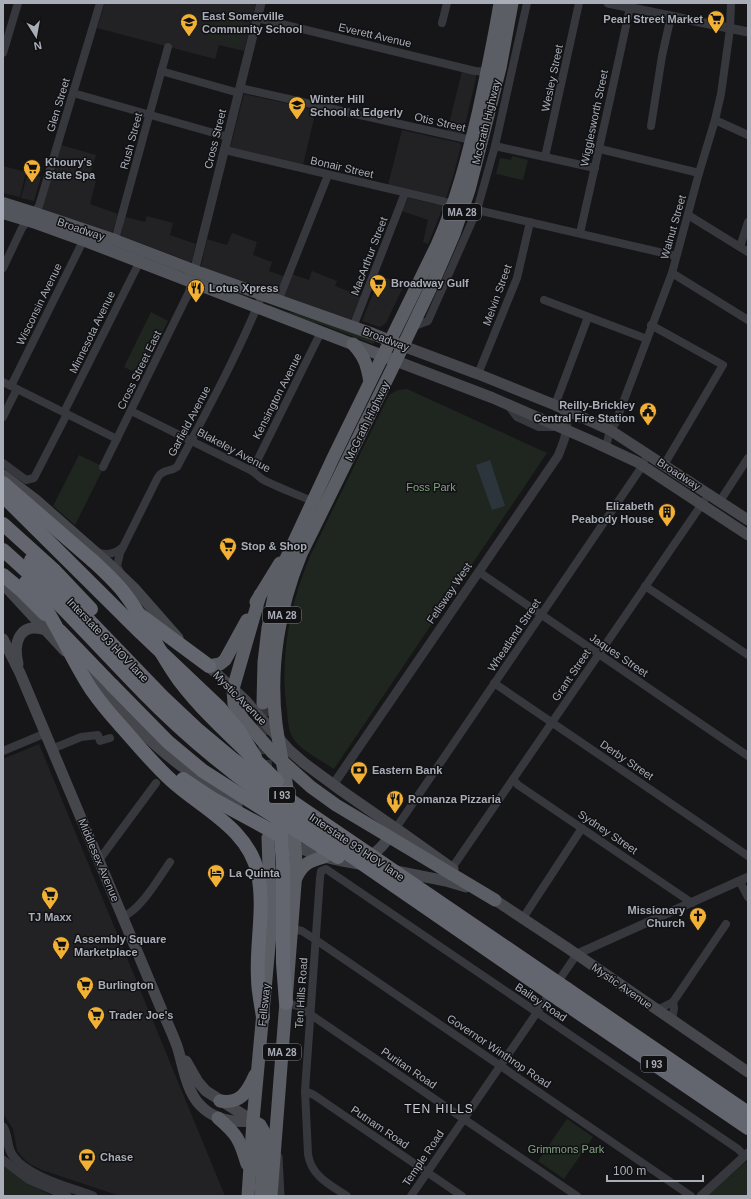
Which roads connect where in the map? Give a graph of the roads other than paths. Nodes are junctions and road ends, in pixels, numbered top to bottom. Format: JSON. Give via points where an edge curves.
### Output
{"nodes":[{"id":1,"x":18,"y":3,"type":"edge"},
{"id":2,"x":100,"y":3,"type":"edge"},
{"id":3,"x":261,"y":3,"type":"edge"},
{"id":4,"x":447,"y":3,"type":"edge"},
{"id":5,"x":500,"y":3,"type":"edge"},
{"id":6,"x":512,"y":3,"type":"edge"},
{"id":7,"x":527,"y":3,"type":"edge"},
{"id":8,"x":579,"y":3,"type":"edge"},
{"id":9,"x":608,"y":3,"type":"edge"},
{"id":10,"x":731,"y":3,"type":"edge"},
{"id":11,"x":630,"y":7,"type":"junction"},
{"id":12,"x":646,"y":7,"type":"edge"},
{"id":13,"x":671,"y":16,"type":"junction"},
{"id":14,"x":257,"y":18,"type":"junction"},
{"id":15,"x":442,"y":23,"type":"dead end"},
{"id":16,"x":730,"y":29,"type":"junction"},
{"id":17,"x":748,"y":32,"type":"edge"},
{"id":18,"x":168,"y":46,"type":"dead end"},
{"id":19,"x":3,"y":53,"type":"edge"},
{"id":20,"x":161,"y":71,"type":"junction"},
{"id":21,"x":487,"y":72,"type":"junction"},
{"id":22,"x":240,"y":90,"type":"junction"},
{"id":23,"x":73,"y":93,"type":"junction"},
{"id":24,"x":149,"y":115,"type":"junction"},
{"id":25,"x":715,"y":120,"type":"junction"},
{"id":26,"x":651,"y":126,"type":"dead end"},
{"id":27,"x":748,"y":135,"type":"edge"},
{"id":28,"x":228,"y":137,"type":"junction"},
{"id":29,"x":471,"y":140,"type":"junction"},
{"id":30,"x":495,"y":146,"type":"junction"},
{"id":31,"x":600,"y":149,"type":"junction"},
{"id":32,"x":225,"y":150,"type":"junction"},
{"id":33,"x":546,"y":157,"type":"junction"},
{"id":34,"x":595,"y":168,"type":"junction"},
{"id":35,"x":699,"y":173,"type":"junction"},
{"id":36,"x":328,"y":175,"type":"junction"},
{"id":37,"x":405,"y":193,"type":"junction"},
{"id":38,"x":3,"y":203,"type":"edge"},
{"id":39,"x":454,"y":204,"type":"junction"},
{"id":40,"x":478,"y":210,"type":"junction"},
{"id":41,"x":3,"y":213,"type":"edge"},
{"id":42,"x":461,"y":215,"type":"junction"},
{"id":43,"x":688,"y":215,"type":"junction"},
{"id":44,"x":31,"y":216,"type":"junction"},
{"id":45,"x":530,"y":222,"type":"junction"},
{"id":46,"x":748,"y":222,"type":"edge"},
{"id":47,"x":580,"y":233,"type":"junction"},
{"id":48,"x":86,"y":235,"type":"junction"},
{"id":49,"x":115,"y":240,"type":"junction"},
{"id":50,"x":740,"y":247,"type":"junction"},
{"id":51,"x":748,"y":252,"type":"edge"},
{"id":52,"x":676,"y":256,"type":"junction"},
{"id":53,"x":140,"y":261,"type":"junction"},
{"id":54,"x":3,"y":268,"type":"edge"},
{"id":55,"x":672,"y":273,"type":"junction"},
{"id":56,"x":193,"y":276,"type":"junction"},
{"id":57,"x":262,"y":295,"type":"junction"},
{"id":58,"x":544,"y":300,"type":"dead end"},
{"id":59,"x":278,"y":301,"type":"junction"},
{"id":60,"x":257,"y":307,"type":"junction"},
{"id":61,"x":588,"y":317,"type":"junction"},
{"id":62,"x":748,"y":320,"type":"edge"},
{"id":63,"x":651,"y":325,"type":"junction"},
{"id":64,"x":353,"y":327,"type":"junction"},
{"id":65,"x":412,"y":327,"type":"junction"},
{"id":66,"x":321,"y":332,"type":"junction"},
{"id":67,"x":647,"y":339,"type":"junction"},
{"id":68,"x":390,"y":341,"type":"junction"},
{"id":69,"x":353,"y":344,"type":"junction"},
{"id":70,"x":403,"y":346,"type":"junction"},
{"id":71,"x":382,"y":356,"type":"junction"},
{"id":72,"x":396,"y":361,"type":"junction"},
{"id":73,"x":478,"y":374,"type":"junction"},
{"id":74,"x":370,"y":382,"type":"junction"},
{"id":75,"x":10,"y":386,"type":"edge"},
{"id":76,"x":559,"y":407,"type":"junction"},
{"id":77,"x":131,"y":411,"type":"junction"},
{"id":78,"x":66,"y":413,"type":"junction"},
{"id":79,"x":3,"y":417,"type":"edge"},
{"id":80,"x":563,"y":429,"type":"junction"},
{"id":81,"x":610,"y":430,"type":"junction"},
{"id":82,"x":117,"y":439,"type":"junction"},
{"id":83,"x":192,"y":440,"type":"junction"},
{"id":84,"x":606,"y":448,"type":"junction"},
{"id":85,"x":644,"y":451,"type":"junction"},
{"id":86,"x":748,"y":458,"type":"edge"},
{"id":87,"x":643,"y":465,"type":"junction"},
{"id":88,"x":664,"y":465,"type":"junction"},
{"id":89,"x":103,"y":467,"type":"dead end"},
{"id":90,"x":5,"y":468,"type":"edge"},
{"id":91,"x":252,"y":471,"type":"junction"},
{"id":92,"x":684,"y":478,"type":"junction"},
{"id":93,"x":3,"y":483,"type":"edge"},
{"id":94,"x":677,"y":488,"type":"junction"},
{"id":95,"x":709,"y":494,"type":"junction"},
{"id":96,"x":3,"y":496,"type":"edge"},
{"id":97,"x":327,"y":500,"type":"junction"},
{"id":98,"x":720,"y":501,"type":"junction"},
{"id":99,"x":312,"y":502,"type":"junction"},
{"id":100,"x":3,"y":504,"type":"edge"},
{"id":101,"x":702,"y":504,"type":"junction"},
{"id":102,"x":748,"y":520,"type":"edge"},
{"id":103,"x":3,"y":524,"type":"edge"},
{"id":104,"x":40,"y":533,"type":"junction"},
{"id":105,"x":3,"y":535,"type":"edge"},
{"id":106,"x":748,"y":535,"type":"edge"},
{"id":107,"x":293,"y":544,"type":"junction"},
{"id":108,"x":124,"y":546,"type":"junction"},
{"id":109,"x":3,"y":550,"type":"edge"},
{"id":110,"x":3,"y":555,"type":"edge"},
{"id":111,"x":95,"y":557,"type":"junction"},
{"id":112,"x":27,"y":563,"type":"junction"},
{"id":113,"x":72,"y":565,"type":"junction"},
{"id":114,"x":479,"y":572,"type":"junction"},
{"id":115,"x":3,"y":574,"type":"edge"},
{"id":116,"x":122,"y":577,"type":"junction"},
{"id":117,"x":3,"y":584,"type":"edge"},
{"id":118,"x":645,"y":586,"type":"junction"},
{"id":119,"x":260,"y":595,"type":"junction"},
{"id":120,"x":541,"y":615,"type":"junction"},
{"id":121,"x":46,"y":630,"type":"junction"},
{"id":122,"x":3,"y":639,"type":"edge"},
{"id":123,"x":598,"y":654,"type":"junction"},
{"id":124,"x":748,"y":655,"type":"edge"},
{"id":125,"x":209,"y":666,"type":"junction"},
{"id":126,"x":20,"y":672,"type":"junction"},
{"id":127,"x":494,"y":683,"type":"junction"},
{"id":128,"x":233,"y":689,"type":"junction"},
{"id":129,"x":263,"y":703,"type":"tunnel mouth"},
{"id":130,"x":552,"y":722,"type":"junction"},
{"id":131,"x":120,"y":725,"type":"junction"},
{"id":132,"x":239,"y":731,"type":"junction"},
{"id":133,"x":46,"y":733,"type":"junction"},
{"id":134,"x":110,"y":738,"type":"dead end"},
{"id":135,"x":279,"y":738,"type":"junction"},
{"id":136,"x":52,"y":749,"type":"junction"},
{"id":137,"x":3,"y":751,"type":"edge"},
{"id":138,"x":748,"y":756,"type":"edge"},
{"id":139,"x":282,"y":762,"type":"junction"},
{"id":140,"x":198,"y":779,"type":"junction"},
{"id":141,"x":513,"y":779,"type":"junction"},
{"id":142,"x":277,"y":781,"type":"junction"},
{"id":143,"x":156,"y":783,"type":"dead end"},
{"id":144,"x":333,"y":785,"type":"junction"},
{"id":145,"x":582,"y":828,"type":"junction"},
{"id":146,"x":393,"y":833,"type":"junction"},
{"id":147,"x":275,"y":837,"type":"junction"},
{"id":148,"x":296,"y":846,"type":"junction"},
{"id":149,"x":748,"y":856,"type":"edge"},
{"id":150,"x":99,"y":860,"type":"junction"},
{"id":151,"x":170,"y":862,"type":"dead end"},
{"id":152,"x":350,"y":863,"type":"junction"},
{"id":153,"x":323,"y":864,"type":"junction"},
{"id":154,"x":452,"y":868,"type":"junction"},
{"id":155,"x":296,"y":878,"type":"junction"},
{"id":156,"x":744,"y":880,"type":"edge"},
{"id":157,"x":748,"y":897,"type":"edge"},
{"id":158,"x":495,"y":900,"type":"junction"},
{"id":159,"x":692,"y":903,"type":"junction"},
{"id":160,"x":420,"y":904,"type":"junction"},
{"id":161,"x":123,"y":917,"type":"junction"},
{"id":162,"x":523,"y":918,"type":"junction"},
{"id":163,"x":726,"y":924,"type":"dead end"},
{"id":164,"x":293,"y":929,"type":"junction"},
{"id":165,"x":316,"y":940,"type":"junction"},
{"id":166,"x":577,"y":954,"type":"junction"},
{"id":167,"x":566,"y":991,"type":"junction"},
{"id":168,"x":673,"y":1002,"type":"junction"},
{"id":169,"x":286,"y":1003,"type":"junction"},
{"id":170,"x":657,"y":1010,"type":"junction"},
{"id":171,"x":536,"y":1012,"type":"junction"},
{"id":172,"x":310,"y":1014,"type":"junction"},
{"id":173,"x":263,"y":1017,"type":"junction"},
{"id":174,"x":672,"y":1020,"type":"junction"},
{"id":175,"x":177,"y":1047,"type":"junction"},
{"id":176,"x":500,"y":1065,"type":"junction"},
{"id":177,"x":258,"y":1068,"type":"junction"},
{"id":178,"x":748,"y":1072,"type":"edge"},
{"id":179,"x":305,"y":1091,"type":"junction"},
{"id":180,"x":220,"y":1101,"type":"junction"},
{"id":181,"x":278,"y":1101,"type":"junction"},
{"id":182,"x":748,"y":1103,"type":"edge"},
{"id":183,"x":748,"y":1113,"type":"edge"},
{"id":184,"x":218,"y":1118,"type":"junction"},
{"id":185,"x":464,"y":1118,"type":"junction"},
{"id":186,"x":252,"y":1121,"type":"junction"},
{"id":187,"x":3,"y":1126,"type":"edge"},
{"id":188,"x":276,"y":1126,"type":"junction"},
{"id":189,"x":748,"y":1128,"type":"edge"},
{"id":190,"x":5,"y":1143,"type":"edge"},
{"id":191,"x":747,"y":1154,"type":"edge"},
{"id":192,"x":3,"y":1160,"type":"edge"},
{"id":193,"x":249,"y":1171,"type":"junction"},
{"id":194,"x":427,"y":1172,"type":"junction"},
{"id":195,"x":247,"y":1193,"type":"edge"},
{"id":196,"x":67,"y":1196,"type":"edge"},
{"id":197,"x":93,"y":1196,"type":"edge"},
{"id":198,"x":261,"y":1196,"type":"edge"},
{"id":199,"x":271,"y":1196,"type":"edge"},
{"id":200,"x":280,"y":1196,"type":"edge"},
{"id":201,"x":347,"y":1196,"type":"edge"},
{"id":202,"x":411,"y":1196,"type":"edge"},
{"id":203,"x":462,"y":1196,"type":"edge"},
{"id":204,"x":577,"y":1196,"type":"edge"},
{"id":205,"x":691,"y":1196,"type":"edge"},
{"id":206,"x":701,"y":1196,"type":"edge"}],
"edges":[{"from":1,"to":19,"type":"street"},
{"from":2,"to":23,"type":"street","name":"Glen Street"},
{"from":3,"to":14,"type":"street","name":"Cross Street"},
{"from":4,"to":15,"type":"street"},
{"from":5,"to":21,"type":"highway","name":"McGrath Highway","number":"MA 28"},
{"from":6,"to":42,"type":"highway","name":"McGrath Highway","number":"MA 28","via":[[500,68]]},
{"from":7,"to":30,"type":"street"},
{"from":8,"to":33,"type":"street","name":"Wesley Street"},
{"from":9,"to":11,"type":"street"},
{"from":10,"to":16,"type":"street","name":"Walnut Street"},
{"from":11,"to":12,"type":"street"},
{"from":11,"to":31,"type":"street","name":"Wigglesworth Street"},
{"from":12,"to":13,"type":"street"},
{"from":13,"to":16,"type":"street"},
{"from":13,"to":26,"type":"street"},
{"from":14,"to":21,"type":"street","name":"Everett Avenue"},
{"from":14,"to":22,"type":"street","name":"Cross Street"},
{"from":16,"to":17,"type":"street"},
{"from":16,"to":25,"type":"street","name":"Walnut Street"},
{"from":18,"to":20,"type":"street","name":"Rush Street"},
{"from":20,"to":22,"type":"street","name":"Otis Street"},
{"from":20,"to":24,"type":"street","name":"Rush Street"},
{"from":21,"to":29,"type":"highway","name":"McGrath Highway","number":"MA 28"},
{"from":22,"to":28,"type":"street","name":"Cross Street"},
{"from":22,"to":29,"type":"street","name":"Otis Street"},
{"from":23,"to":24,"type":"street"},
{"from":23,"to":44,"type":"street","name":"Glen Street","via":[[39,206]]},
{"from":24,"to":28,"type":"street"},
{"from":24,"to":49,"type":"street","name":"Rush Street"},
{"from":25,"to":27,"type":"street"},
{"from":25,"to":35,"type":"street","name":"Walnut Street"},
{"from":28,"to":32,"type":"street","name":"Cross Street"},
{"from":29,"to":39,"type":"highway","name":"McGrath Highway","number":"MA 28"},
{"from":30,"to":33,"type":"street"},
{"from":30,"to":40,"type":"street"},
{"from":31,"to":34,"type":"street","name":"Wigglesworth Street"},
{"from":31,"to":35,"type":"street"},
{"from":32,"to":36,"type":"street","name":"Bonair Street"},
{"from":32,"to":56,"type":"street","name":"Cross Street"},
{"from":33,"to":34,"type":"street"},
{"from":34,"to":47,"type":"street","name":"Wigglesworth Street"},
{"from":35,"to":43,"type":"street","name":"Walnut Street"},
{"from":36,"to":37,"type":"street","name":"Bonair Street"},
{"from":36,"to":59,"type":"street"},
{"from":37,"to":39,"type":"street","name":"Bonair Street"},
{"from":37,"to":64,"type":"street","name":"MacArthur Street"},
{"from":38,"to":44,"type":"main road","name":"Broadway"},
{"from":39,"to":68,"type":"highway","name":"McGrath Highway","number":"MA 28","via":[[439,241]]},
{"from":40,"to":42,"type":"street"},
{"from":40,"to":45,"type":"street"},
{"from":40,"to":65,"type":"street","via":[[428,320]]},
{"from":41,"to":44,"type":"main road","name":"Broadway"},
{"from":42,"to":65,"type":"highway","name":"McGrath Highway","number":"MA 28","via":[[442,265]]},
{"from":43,"to":50,"type":"street"},
{"from":43,"to":52,"type":"street","name":"Walnut Street"},
{"from":44,"to":48,"type":"main road","name":"Broadway"},
{"from":44,"to":54,"type":"street","name":"Glen Street","via":[[22,228]]},
{"from":45,"to":47,"type":"street"},
{"from":45,"to":73,"type":"street","name":"Melvin Street","via":[[517,278]]},
{"from":46,"to":50,"type":"street"},
{"from":47,"to":52,"type":"street"},
{"from":48,"to":49,"type":"main road","name":"Broadway"},
{"from":48,"to":53,"type":"main road","name":"Broadway"},
{"from":48,"to":75,"type":"street","name":"Wisconsin Avenue"},
{"from":49,"to":56,"type":"main road","name":"Broadway"},
{"from":50,"to":51,"type":"street"},
{"from":52,"to":55,"type":"street","name":"Walnut Street"},
{"from":53,"to":56,"type":"main road","name":"Broadway"},
{"from":53,"to":78,"type":"street","name":"Minnesota Avenue"},
{"from":55,"to":62,"type":"street"},
{"from":55,"to":63,"type":"street","name":"Walnut Street"},
{"from":56,"to":57,"type":"main road","name":"Broadway"},
{"from":56,"to":60,"type":"main road","name":"Broadway"},
{"from":56,"to":77,"type":"street","name":"Cross Street East","via":[[188,292]]},
{"from":57,"to":59,"type":"main road","name":"Broadway"},
{"from":57,"to":60,"type":"street","name":"Garfield Avenue"},
{"from":58,"to":61,"type":"street"},
{"from":59,"to":64,"type":"main road","name":"Broadway"},
{"from":60,"to":66,"type":"main road","name":"Broadway"},
{"from":60,"to":83,"type":"street","name":"Garfield Avenue"},
{"from":61,"to":67,"type":"street"},
{"from":61,"to":76,"type":"street"},
{"from":63,"to":67,"type":"street","name":"Walnut Street"},
{"from":63,"to":88,"type":"street","via":[[723,365]]},
{"from":64,"to":68,"type":"main road","name":"Broadway"},
{"from":65,"to":70,"type":"highway","name":"McGrath Highway","number":"MA 28"},
{"from":66,"to":69,"type":"main road","name":"Broadway"},
{"from":66,"to":91,"type":"street","name":"Kensington Avenue"},
{"from":67,"to":81,"type":"street","name":"Walnut Street","via":[[615,424]]},
{"from":68,"to":70,"type":"main road","name":"Broadway"},
{"from":68,"to":71,"type":"highway","name":"McGrath Highway","number":"MA 28"},
{"from":69,"to":71,"type":"main road","name":"Broadway"},
{"from":69,"to":74,"type":"highway","via":[[365,360]]},
{"from":70,"to":72,"type":"highway","name":"McGrath Highway","number":"MA 28"},
{"from":70,"to":73,"type":"main road","name":"Broadway"},
{"from":71,"to":72,"type":"main road","name":"Broadway"},
{"from":71,"to":74,"type":"highway","name":"McGrath Highway","number":"MA 28"},
{"from":72,"to":80,"type":"main road","name":"Broadway"},
{"from":72,"to":97,"type":"highway","name":"McGrath Highway","number":"MA 28"},
{"from":73,"to":76,"type":"main road","name":"Broadway"},
{"from":74,"to":99,"type":"highway","name":"McGrath Highway","number":"MA 28"},
{"from":75,"to":78,"type":"street"},
{"from":75,"to":79,"type":"street","name":"Wisconsin Avenue"},
{"from":76,"to":80,"type":"street","name":"Fellsway West","via":[[567,419]]},
{"from":76,"to":81,"type":"main road","name":"Broadway"},
{"from":77,"to":82,"type":"street","name":"Cross Street East"},
{"from":77,"to":83,"type":"street","name":"Blakeley Avenue"},
{"from":78,"to":82,"type":"street"},
{"from":78,"to":90,"type":"street","name":"Minnesota Avenue","via":[[34,478],[26,480]]},
{"from":80,"to":84,"type":"main road","name":"Broadway"},
{"from":80,"to":114,"type":"street","name":"Fellsway West","via":[[566,436],[558,456]]},
{"from":81,"to":84,"type":"street","name":"Walnut Street"},
{"from":81,"to":85,"type":"main road","name":"Broadway"},
{"from":82,"to":89,"type":"street","name":"Cross Street East"},
{"from":83,"to":91,"type":"street","name":"Blakeley Avenue"},
{"from":83,"to":108,"type":"street","name":"Garfield Avenue","via":[[176,468],[164,471],[158,477]]},
{"from":84,"to":87,"type":"main road","name":"Broadway"},
{"from":85,"to":87,"type":"street"},
{"from":85,"to":88,"type":"main road","name":"Broadway"},
{"from":86,"to":98,"type":"street"},
{"from":87,"to":94,"type":"main road","name":"Broadway"},
{"from":87,"to":120,"type":"street","name":"Wheatland Street"},
{"from":88,"to":92,"type":"main road","name":"Broadway"},
{"from":90,"to":111,"type":"main road","name":"Mystic Avenue","via":[[30,496]]},
{"from":91,"to":99,"type":"street","name":"Blakeley Avenue","via":[[263,479]]},
{"from":92,"to":94,"type":"main road"},
{"from":92,"to":95,"type":"main road","name":"Broadway"},
{"from":93,"to":111,"type":"highway"},
{"from":94,"to":101,"type":"main road","name":"Broadway"},
{"from":95,"to":98,"type":"main road","name":"Broadway"},
{"from":95,"to":101,"type":"street","name":"Grant Street"},
{"from":96,"to":104,"type":"highway"},
{"from":97,"to":99,"type":"street"},
{"from":97,"to":135,"type":"highway","name":"McGrath Highway","number":"MA 28","via":[[298,561],[282,612],[274,682]]},
{"from":98,"to":102,"type":"main road","name":"Broadway"},
{"from":99,"to":107,"type":"highway","name":"McGrath Highway","number":"MA 28"},
{"from":100,"to":104,"type":"highway"},
{"from":101,"to":106,"type":"main road","name":"Broadway"},
{"from":101,"to":118,"type":"street","name":"Grant Street"},
{"from":103,"to":112,"type":"highway","number":"I 93"},
{"from":104,"to":113,"type":"highway"},
{"from":105,"to":112,"type":"highway","name":"Interstate 93 HOV lane","number":"I 93"},
{"from":107,"to":119,"type":"highway"},
{"from":107,"to":129,"type":"highway","name":"McGrath Highway","number":"MA 28","via":[[280,576],[269,620]]},
{"from":108,"to":111,"type":"street","via":[[114,554]]},
{"from":108,"to":116,"type":"street","name":"Garfield Avenue","via":[[118,560]]},
{"from":109,"to":112,"type":"highway","number":"I 93"},
{"from":110,"to":112,"type":"highway"},
{"from":111,"to":116,"type":"main road","name":"Mystic Avenue"},
{"from":111,"to":142,"type":"highway","bridge":true,"via":[[125,594],[171,669],[191,695]]},
{"from":112,"to":131,"type":"highway","bridge":true,"via":[[35,593],[48,611],[91,690]]},
{"from":112,"to":142,"type":"highway","number":"I 93","bridge":true,"via":[[185,706]]},
{"from":112,"to":160,"type":"highway","number":"I 93","bridge":true,"via":[[54,599],[143,693],[214,758]]},
{"from":112,"to":167,"type":"highway","name":"Interstate 93 HOV lane","number":"I 93","bridge":true,"via":[[197,730],[234,760]]},
{"from":113,"to":125,"type":"highway"},
{"from":113,"to":132,"type":"highway","via":[[208,696]]},
{"from":114,"to":120,"type":"street","name":"Jaques Street"},
{"from":114,"to":144,"type":"street","name":"Fellsway West"},
{"from":115,"to":160,"type":"highway","bridge":true,"via":[[180,753],[203,771],[376,883]]},
{"from":116,"to":125,"type":"main road","name":"Mystic Avenue","via":[[176,636]]},
{"from":117,"to":121,"type":"main road","name":"Mystic Avenue"},
{"from":118,"to":123,"type":"street","name":"Grant Street"},
{"from":118,"to":124,"type":"street"},
{"from":119,"to":125,"type":"highway","via":[[225,660]]},
{"from":119,"to":128,"type":"highway"},
{"from":120,"to":123,"type":"street","name":"Jaques Street"},
{"from":120,"to":127,"type":"street","name":"Wheatland Street"},
{"from":121,"to":126,"type":"main road","name":"Middlesex Avenue","via":[[31,628],[21,634],[16,652]]},
{"from":121,"to":140,"type":"main road","name":"Mystic Avenue","via":[[147,737]]},
{"from":122,"to":126,"type":"main road","name":"Middlesex Avenue"},
{"from":123,"to":130,"type":"street","name":"Grant Street"},
{"from":123,"to":138,"type":"street","name":"Jaques Street"},
{"from":125,"to":128,"type":"main road","name":"Mystic Avenue"},
{"from":126,"to":133,"type":"main road","name":"Middlesex Avenue"},
{"from":127,"to":130,"type":"street","name":"Derby Street"},
{"from":127,"to":146,"type":"street","name":"Wheatland Street"},
{"from":128,"to":135,"type":"main road","name":"Mystic Avenue"},
{"from":128,"to":139,"type":"highway","via":[[233,700],[238,711]]},
{"from":130,"to":141,"type":"street","name":"Grant Street"},
{"from":130,"to":149,"type":"street","name":"Derby Street"},
{"from":131,"to":147,"type":"highway","via":[[191,785]]},
{"from":131,"to":173,"type":"highway","via":[[173,782],[234,830],[253,858],[260,893],[258,977]]},
{"from":132,"to":140,"type":"highway","via":[[240,743],[229,761],[214,775]]},
{"from":132,"to":147,"type":"highway","via":[[265,777],[273,803]]},
{"from":133,"to":136,"type":"main road","name":"Middlesex Avenue"},
{"from":133,"to":137,"type":"street"},
{"from":134,"to":136,"type":"street","via":[[100,741],[96,732]]},
{"from":135,"to":139,"type":"highway","name":"McGrath Highway","number":"MA 28"},
{"from":135,"to":144,"type":"main road","name":"Mystic Avenue","via":[[296,756]]},
{"from":136,"to":150,"type":"main road","name":"Middlesex Avenue"},
{"from":139,"to":146,"type":"highway","via":[[322,795]]},
{"from":139,"to":148,"type":"highway","name":"McGrath Highway","number":"MA 28"},
{"from":140,"to":147,"type":"main road","name":"Mystic Avenue"},
{"from":141,"to":145,"type":"street","name":"Sydney Street"},
{"from":141,"to":154,"type":"street","name":"Grant Street"},
{"from":142,"to":167,"type":"highway","number":"I 93"},
{"from":143,"to":150,"type":"street"},
{"from":144,"to":146,"type":"main road","name":"Mystic Avenue"},
{"from":145,"to":159,"type":"street","name":"Sydney Street"},
{"from":145,"to":162,"type":"street"},
{"from":146,"to":152,"type":"main road","via":[[372,855]]},
{"from":146,"to":154,"type":"main road","name":"Mystic Avenue"},
{"from":146,"to":158,"type":"highway"},
{"from":147,"to":148,"type":"main road","name":"Mystic Avenue"},
{"from":147,"to":169,"type":"highway","via":[[284,875],[283,963]]},
{"from":147,"to":173,"type":"highway","name":"Fellsway","number":"MA 28"},
{"from":148,"to":153,"type":"main road","name":"Mystic Avenue"},
{"from":148,"to":155,"type":"highway","name":"Fellsway","number":"MA 28"},
{"from":150,"to":161,"type":"main road","name":"Middlesex Avenue"},
{"from":151,"to":161,"type":"street","via":[[138,907]]},
{"from":152,"to":153,"type":"main road","name":"Mystic Avenue"},
{"from":152,"to":158,"type":"main road","name":"Mystic Avenue","via":[[446,880]]},
{"from":153,"to":155,"type":"highway","via":[[306,864]]},
{"from":153,"to":165,"type":"street","name":"Ten Hills Road"},
{"from":153,"to":171,"type":"street","name":"Bailey Road","via":[[329,871]]},
{"from":154,"to":158,"type":"main road","name":"Mystic Avenue"},
{"from":155,"to":164,"type":"highway","name":"Fellsway","number":"MA 28"},
{"from":156,"to":157,"type":"street"},
{"from":156,"to":159,"type":"street"},
{"from":158,"to":162,"type":"main road","name":"Mystic Avenue"},
{"from":159,"to":166,"type":"street"},
{"from":160,"to":167,"type":"highway","number":"I 93","bridge":true},
{"from":161,"to":175,"type":"main road","name":"Middlesex Avenue"},
{"from":162,"to":166,"type":"main road","name":"Mystic Avenue"},
{"from":163,"to":168,"type":"street"},
{"from":164,"to":165,"type":"street","name":"Governor Winthrop Road","via":[[304,932]]},
{"from":164,"to":169,"type":"highway","name":"Fellsway","number":"MA 28"},
{"from":165,"to":172,"type":"street","name":"Ten Hills Road"},
{"from":165,"to":176,"type":"street","name":"Governor Winthrop Road"},
{"from":166,"to":170,"type":"main road","name":"Mystic Avenue"},
{"from":166,"to":171,"type":"street","name":"Temple Road"},
{"from":167,"to":182,"type":"highway","number":"I 93"},
{"from":167,"to":183,"type":"highway","name":"Interstate 93 HOV lane","number":"I 93"},
{"from":167,"to":189,"type":"highway","number":"I 93"},
{"from":168,"to":170,"type":"street"},
{"from":168,"to":174,"type":"street"},
{"from":169,"to":172,"type":"street","name":"Puritan Road","via":[[298,1006]]},
{"from":169,"to":181,"type":"highway","name":"Fellsway","number":"MA 28"},
{"from":170,"to":174,"type":"main road","name":"Mystic Avenue"},
{"from":171,"to":176,"type":"street","name":"Temple Road"},
{"from":171,"to":191,"type":"street","name":"Bailey Road"},
{"from":172,"to":179,"type":"street","name":"Ten Hills Road"},
{"from":172,"to":185,"type":"street","name":"Puritan Road"},
{"from":173,"to":177,"type":"highway","name":"Fellsway","number":"MA 28"},
{"from":174,"to":178,"type":"main road","name":"Mystic Avenue"},
{"from":175,"to":180,"type":"main road","name":"Middlesex Avenue","via":[[201,1087]]},
{"from":175,"to":184,"type":"main road","name":"Middlesex Avenue","via":[[196,1100],[205,1110]]},
{"from":176,"to":185,"type":"street","name":"Temple Road"},
{"from":176,"to":205,"type":"street","name":"Governor Winthrop Road"},
{"from":177,"to":180,"type":"highway","via":[[240,1098],[231,1102]]},
{"from":177,"to":186,"type":"highway","name":"Fellsway","number":"MA 28"},
{"from":179,"to":194,"type":"street","name":"Putnam Road"},
{"from":179,"to":201,"type":"street","name":"Ten Hills Road","via":[[310,1164],[319,1176]]},
{"from":180,"to":186,"type":"main road","name":"Middlesex Avenue"},
{"from":181,"to":186,"type":"highway","via":[[271,1115]]},
{"from":181,"to":188,"type":"highway","name":"Fellsway","number":"MA 28"},
{"from":184,"to":186,"type":"main road","name":"Middlesex Avenue","via":[[235,1122]]},
{"from":184,"to":193,"type":"highway","via":[[240,1141]]},
{"from":185,"to":194,"type":"street","name":"Temple Road"},
{"from":185,"to":204,"type":"street","name":"Puritan Road"},
{"from":186,"to":193,"type":"highway","name":"Fellsway","number":"MA 28"},
{"from":186,"to":198,"type":"highway","via":[[264,1132]]},
{"from":187,"to":190,"type":"street","via":[[7,1134]]},
{"from":188,"to":199,"type":"highway","name":"Fellsway","number":"MA 28"},
{"from":188,"to":200,"type":"street"},
{"from":190,"to":197,"type":"street","via":[[12,1155],[26,1168]]},
{"from":191,"to":206,"type":"street"},
{"from":192,"to":196,"type":"street","via":[[28,1179]]},
{"from":193,"to":195,"type":"highway","name":"Fellsway","number":"MA 28"},
{"from":194,"to":202,"type":"street","name":"Temple Road"},
{"from":194,"to":203,"type":"street","name":"Putnam Road"}]}
